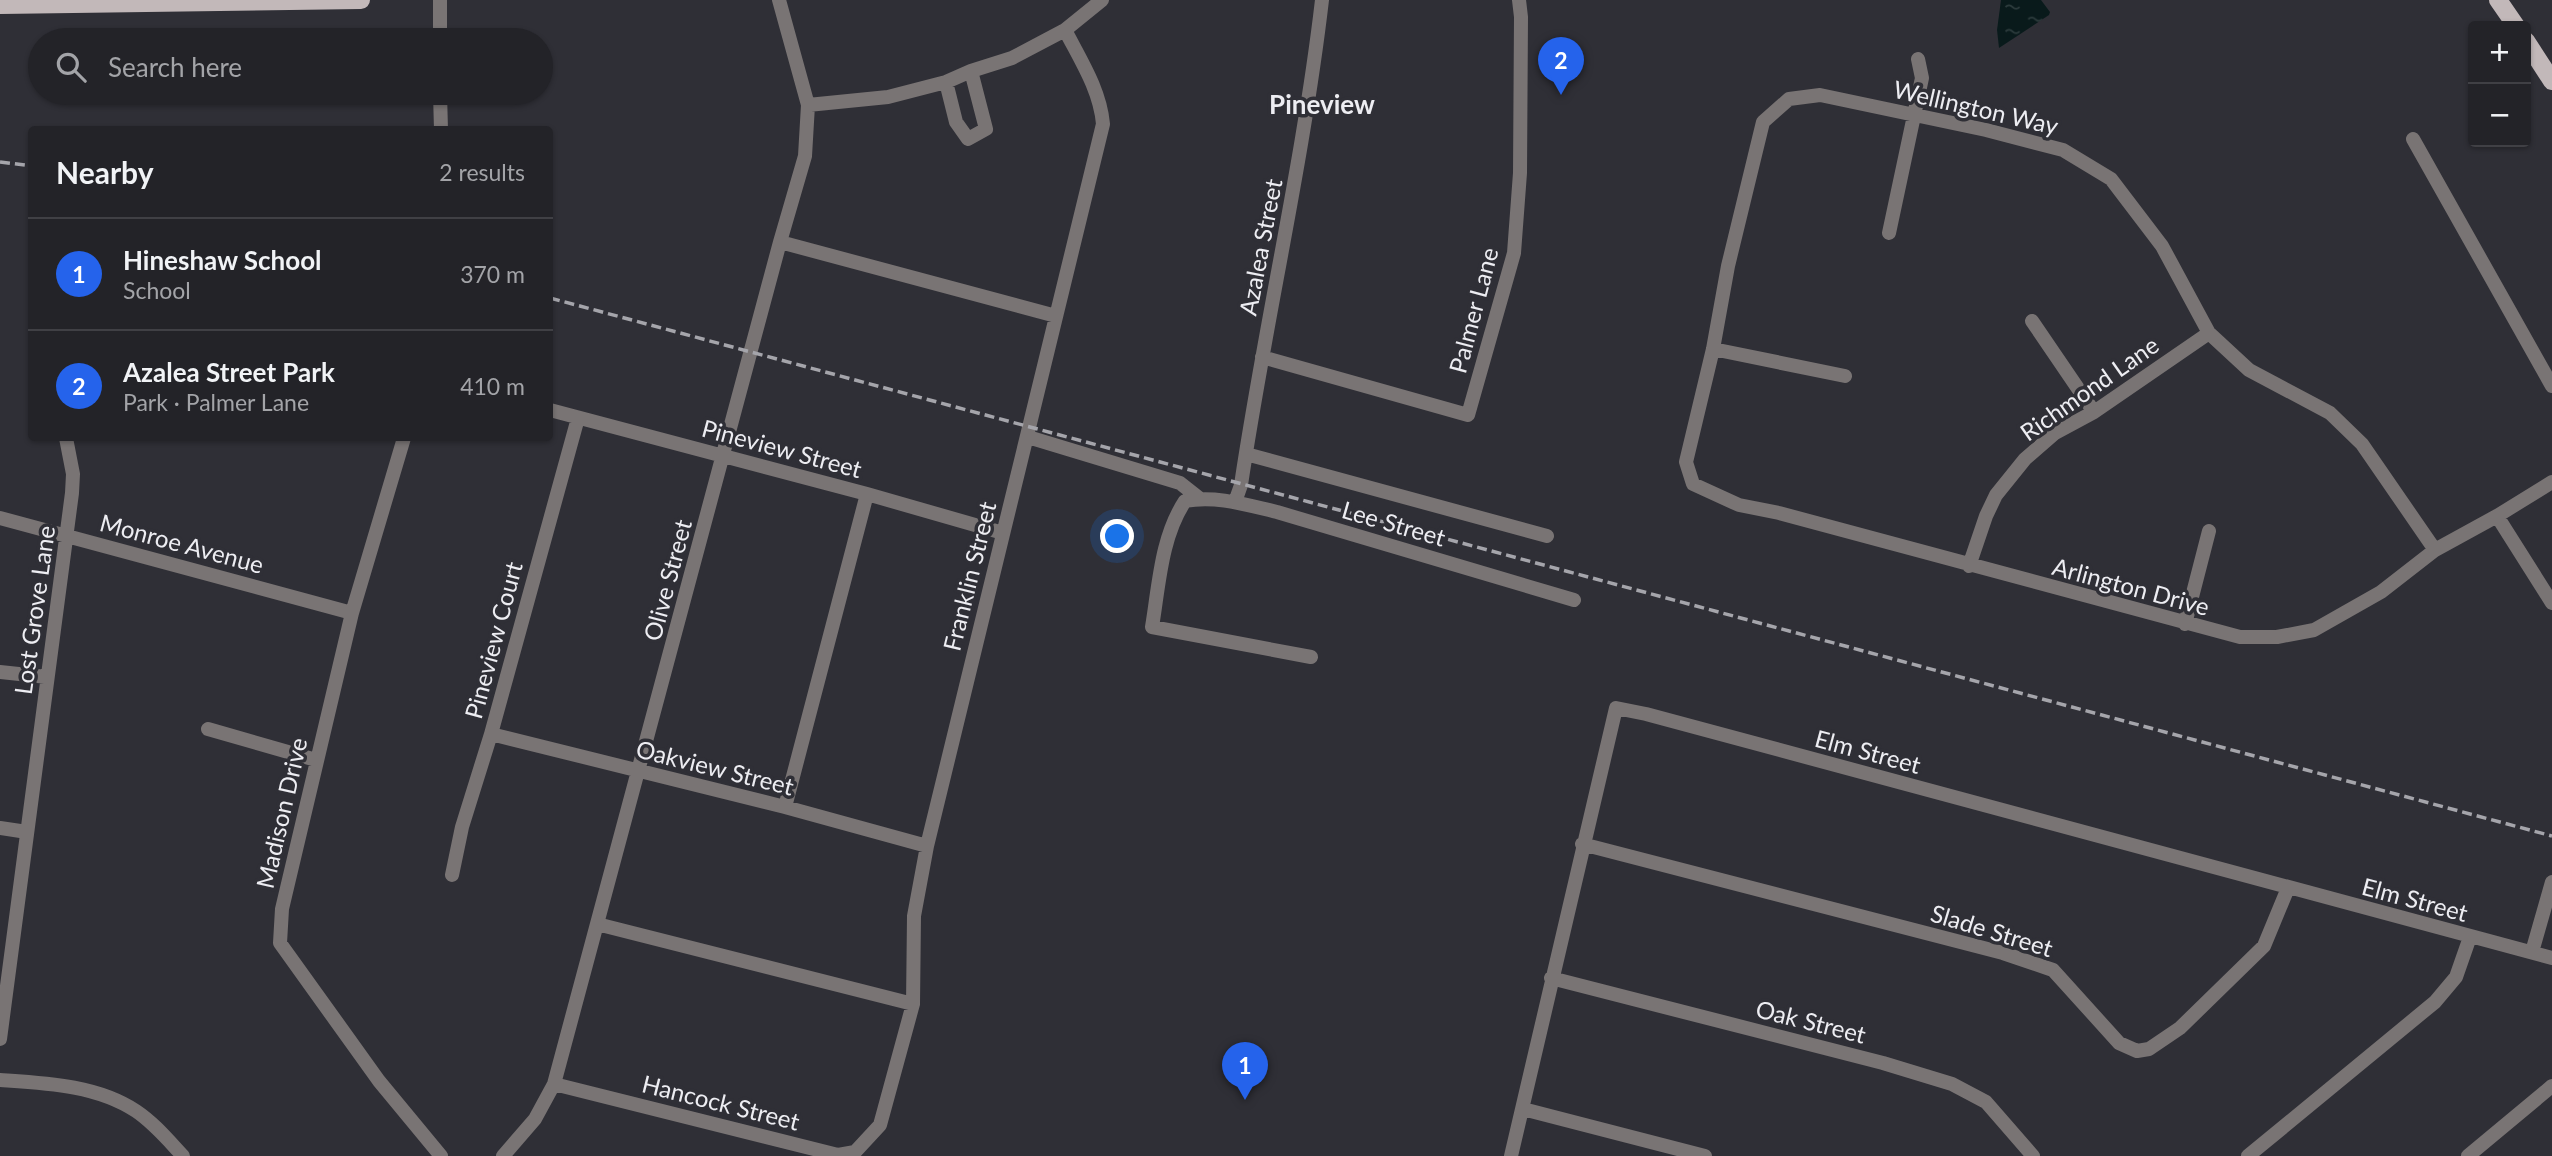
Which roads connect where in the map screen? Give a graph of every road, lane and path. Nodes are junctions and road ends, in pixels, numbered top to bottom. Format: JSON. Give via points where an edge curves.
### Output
{"nodes":[{"id":1,"x":361,"y":0,"type":"edge"},
{"id":2,"x":440,"y":0,"type":"edge"},
{"id":3,"x":779,"y":0,"type":"edge"},
{"id":4,"x":1101,"y":0,"type":"edge"},
{"id":5,"x":1322,"y":0,"type":"edge"},
{"id":6,"x":1519,"y":0,"type":"edge"},
{"id":7,"x":2498,"y":0,"type":"edge"},
{"id":8,"x":318,"y":1,"type":"edge"},
{"id":9,"x":0,"y":5,"type":"edge"},
{"id":10,"x":2513,"y":21,"type":"edge"},
{"id":11,"x":440,"y":28,"type":"edge"},
{"id":12,"x":1065,"y":30,"type":"junction"},
{"id":13,"x":2531,"y":49,"type":"edge"},
{"id":14,"x":1918,"y":59,"type":"dead end"},
{"id":15,"x":971,"y":71,"type":"junction"},
{"id":16,"x":2552,"y":81,"type":"edge"},
{"id":17,"x":946,"y":82,"type":"junction"},
{"id":18,"x":440,"y":105,"type":"edge"},
{"id":19,"x":808,"y":105,"type":"junction"},
{"id":20,"x":1915,"y":115,"type":"junction"},
{"id":21,"x":440,"y":126,"type":"edge"},
{"id":22,"x":2413,"y":139,"type":"dead end"},
{"id":23,"x":1889,"y":233,"type":"dead end"},
{"id":24,"x":780,"y":242,"type":"junction"},
{"id":25,"x":1056,"y":316,"type":"junction"},
{"id":26,"x":2032,"y":321,"type":"dead end"},
{"id":27,"x":2209,"y":332,"type":"junction"},
{"id":28,"x":1713,"y":349,"type":"junction"},
{"id":29,"x":1262,"y":357,"type":"junction"},
{"id":30,"x":1845,"y":376,"type":"dead end"},
{"id":31,"x":2552,"y":386,"type":"edge"},
{"id":32,"x":553,"y":411,"type":"edge"},
{"id":33,"x":2094,"y":411,"type":"junction"},
{"id":34,"x":578,"y":418,"type":"junction"},
{"id":35,"x":1028,"y":437,"type":"junction"},
{"id":36,"x":67,"y":441,"type":"edge"},
{"id":37,"x":403,"y":441,"type":"edge"},
{"id":38,"x":1246,"y":454,"type":"junction"},
{"id":39,"x":723,"y":457,"type":"junction"},
{"id":40,"x":1686,"y":462,"type":"joint"},
{"id":41,"x":2552,"y":482,"type":"edge"},
{"id":42,"x":867,"y":494,"type":"junction"},
{"id":43,"x":1199,"y":499,"type":"junction"},
{"id":44,"x":1235,"y":502,"type":"junction"},
{"id":45,"x":2497,"y":516,"type":"junction"},
{"id":46,"x":0,"y":518,"type":"edge"},
{"id":47,"x":2209,"y":531,"type":"dead end"},
{"id":48,"x":1003,"y":533,"type":"junction"},
{"id":49,"x":67,"y":536,"type":"junction"},
{"id":50,"x":1547,"y":536,"type":"dead end"},
{"id":51,"x":2435,"y":550,"type":"junction"},
{"id":52,"x":1969,"y":566,"type":"junction"},
{"id":53,"x":1574,"y":600,"type":"dead end"},
{"id":54,"x":2552,"y":603,"type":"edge"},
{"id":55,"x":352,"y":613,"type":"junction"},
{"id":56,"x":2185,"y":624,"type":"junction"},
{"id":57,"x":1311,"y":657,"type":"dead end"},
{"id":58,"x":0,"y":671,"type":"edge"},
{"id":59,"x":47,"y":677,"type":"junction"},
{"id":60,"x":208,"y":729,"type":"dead end"},
{"id":61,"x":491,"y":734,"type":"junction"},
{"id":62,"x":316,"y":760,"type":"junction"},
{"id":63,"x":639,"y":771,"type":"junction"},
{"id":64,"x":785,"y":807,"type":"junction"},
{"id":65,"x":0,"y":828,"type":"edge"},
{"id":66,"x":27,"y":832,"type":"junction"},
{"id":67,"x":1582,"y":844,"type":"junction"},
{"id":68,"x":927,"y":846,"type":"junction"},
{"id":69,"x":452,"y":875,"type":"dead end"},
{"id":70,"x":2552,"y":882,"type":"edge"},
{"id":71,"x":2288,"y":888,"type":"junction"},
{"id":72,"x":597,"y":924,"type":"junction"},
{"id":73,"x":2470,"y":937,"type":"junction"},
{"id":74,"x":2532,"y":952,"type":"junction"},
{"id":75,"x":2552,"y":958,"type":"edge"},
{"id":76,"x":1551,"y":978,"type":"junction"},
{"id":77,"x":4,"y":980,"type":"edge"},
{"id":78,"x":913,"y":1004,"type":"junction"},
{"id":79,"x":0,"y":1039,"type":"edge"},
{"id":80,"x":0,"y":1080,"type":"edge"},
{"id":81,"x":555,"y":1084,"type":"junction"},
{"id":82,"x":2552,"y":1086,"type":"edge"},
{"id":83,"x":1523,"y":1109,"type":"junction"},
{"id":84,"x":870,"y":1136,"type":"joint"},
{"id":85,"x":183,"y":1156,"type":"edge"},
{"id":86,"x":441,"y":1156,"type":"edge"},
{"id":87,"x":503,"y":1156,"type":"edge"},
{"id":88,"x":1511,"y":1156,"type":"edge"},
{"id":89,"x":1705,"y":1156,"type":"edge"},
{"id":90,"x":2033,"y":1156,"type":"edge"},
{"id":91,"x":2248,"y":1156,"type":"edge"},
{"id":92,"x":2468,"y":1156,"type":"edge"}],
"edges":[{"from":1,"to":8,"type":"main road"},
{"from":2,"to":11,"type":"street"},
{"from":3,"to":19,"type":"street","name":"Olive Street"},
{"from":4,"to":12,"type":"street"},
{"from":5,"to":29,"type":"street","name":"Azalea Street","via":[[1298,166]]},
{"from":6,"to":29,"type":"street","name":"Palmer Lane","via":[[1520,173],[1514,253],[1468,415]]},
{"from":7,"to":10,"type":"main road"},
{"from":8,"to":9,"type":"main road"},
{"from":12,"to":15,"type":"street","via":[[1012,58]]},
{"from":12,"to":25,"type":"street","name":"Franklin Street","via":[[1095,89],[1103,124]]},
{"from":13,"to":16,"type":"main road"},
{"from":14,"to":20,"type":"street","via":[[1922,78]]},
{"from":15,"to":17,"type":"street"},
{"from":15,"to":17,"type":"street","via":[[986,129],[968,139],[956,122]]},
{"from":17,"to":19,"type":"street","via":[[888,97]]},
{"from":18,"to":21,"type":"street"},
{"from":19,"to":24,"type":"street","name":"Olive Street","via":[[805,156]]},
{"from":20,"to":23,"type":"street"},
{"from":20,"to":27,"type":"street","name":"Wellington Way","via":[[2063,150],[2111,180],[2162,246]]},
{"from":20,"to":28,"type":"street","name":"Wellington Way","via":[[1820,95],[1789,99],[1763,122]]},
{"from":22,"to":31,"type":"street"},
{"from":24,"to":25,"type":"street"},
{"from":24,"to":39,"type":"street","name":"Olive Street"},
{"from":25,"to":35,"type":"street","name":"Franklin Street"},
{"from":26,"to":33,"type":"street"},
{"from":27,"to":33,"type":"street","name":"Richmond Lane"},
{"from":27,"to":51,"type":"street","name":"Wellington Way","via":[[2249,370],[2330,412],[2362,444]]},
{"from":28,"to":30,"type":"street"},
{"from":28,"to":40,"type":"street","name":"Wellington Way"},
{"from":29,"to":38,"type":"street","name":"Azalea Street"},
{"from":32,"to":34,"type":"street","name":"Pineview Street"},
{"from":33,"to":52,"type":"street","name":"Richmond Lane","via":[[2055,433],[2011,476],[1986,516]]},
{"from":34,"to":39,"type":"street","name":"Pineview Street"},
{"from":34,"to":61,"type":"street","name":"Pineview Court"},
{"from":35,"to":43,"type":"street","name":"Lee Street","via":[[1180,483]]},
{"from":35,"to":48,"type":"street","name":"Franklin Street"},
{"from":36,"to":49,"type":"street","name":"Lost Grove Lane","via":[[73,474]]},
{"from":37,"to":55,"type":"street","name":"Madison Drive"},
{"from":38,"to":44,"type":"street","name":"Azalea Street"},
{"from":38,"to":50,"type":"street"},
{"from":39,"to":42,"type":"street","name":"Pineview Street"},
{"from":39,"to":63,"type":"street","name":"Olive Street"},
{"from":40,"to":52,"type":"street","name":"Arlington Drive","via":[[1693,484],[1739,505]]},
{"from":41,"to":45,"type":"street","name":"Arlington Drive"},
{"from":42,"to":48,"type":"street","name":"Pineview Street"},
{"from":42,"to":64,"type":"street"},
{"from":43,"to":44,"type":"street","name":"Lee Street"},
{"from":43,"to":57,"type":"street","via":[[1185,501],[1174,517],[1152,627]]},
{"from":44,"to":53,"type":"street","name":"Lee Street"},
{"from":45,"to":51,"type":"street","name":"Arlington Drive"},
{"from":45,"to":54,"type":"street"},
{"from":46,"to":49,"type":"street","name":"Monroe Avenue"},
{"from":47,"to":56,"type":"street"},
{"from":48,"to":68,"type":"street","name":"Franklin Street"},
{"from":49,"to":55,"type":"street","name":"Monroe Avenue"},
{"from":49,"to":59,"type":"street","name":"Lost Grove Lane"},
{"from":51,"to":56,"type":"street","name":"Arlington Drive","via":[[2381,592],[2314,630],[2240,637]]},
{"from":52,"to":56,"type":"street","name":"Arlington Drive"},
{"from":55,"to":62,"type":"street","name":"Madison Drive"},
{"from":58,"to":59,"type":"street"},
{"from":59,"to":66,"type":"street","name":"Lost Grove Lane"},
{"from":60,"to":62,"type":"street"},
{"from":61,"to":63,"type":"street","name":"Oakview Street"},
{"from":61,"to":69,"type":"street","name":"Pineview Court","via":[[461,827]]},
{"from":62,"to":86,"type":"street","name":"Madison Drive","via":[[282,909],[279,943],[379,1081]]},
{"from":63,"to":64,"type":"street","name":"Oakview Street"},
{"from":63,"to":72,"type":"street","name":"Olive Street"},
{"from":64,"to":68,"type":"street","name":"Oakview Street"},
{"from":65,"to":66,"type":"street"},
{"from":66,"to":77,"type":"street","name":"Lost Grove Lane"},
{"from":67,"to":71,"type":"street","name":"Slade Street","via":[[1990,949],[2053,970],[2119,1043],[2137,1051],[2149,1049],[2180,1028],[2264,946]]},
{"from":67,"to":71,"type":"street","name":"Elm Street","via":[[1616,708]]},
{"from":67,"to":76,"type":"street","name":"Elm Street"},
{"from":68,"to":78,"type":"street","name":"Franklin Street","via":[[914,916]]},
{"from":70,"to":74,"type":"street"},
{"from":71,"to":73,"type":"street","name":"Elm Street"},
{"from":72,"to":78,"type":"street"},
{"from":72,"to":81,"type":"street","name":"Olive Street"},
{"from":73,"to":74,"type":"street","name":"Elm Street"},
{"from":73,"to":91,"type":"street","via":[[2456,977],[2435,1002]]},
{"from":74,"to":75,"type":"street","name":"Elm Street"},
{"from":76,"to":83,"type":"street","name":"Elm Street"},
{"from":76,"to":90,"type":"street","name":"Oak Street","via":[[1952,1084],[1986,1102]]},
{"from":77,"to":79,"type":"street","name":"Lost Grove Lane"},
{"from":78,"to":84,"type":"street","name":"Franklin Street","via":[[880,1125]]},
{"from":80,"to":85,"type":"street","via":[[88,1090],[115,1099],[146,1119]]},
{"from":81,"to":84,"type":"street","name":"Hancock Street","via":[[838,1155],[855,1152]]},
{"from":81,"to":87,"type":"street","name":"Olive Street","via":[[535,1119]]},
{"from":82,"to":92,"type":"street"},
{"from":83,"to":88,"type":"street","name":"Elm Street"},
{"from":83,"to":89,"type":"street"}]}
